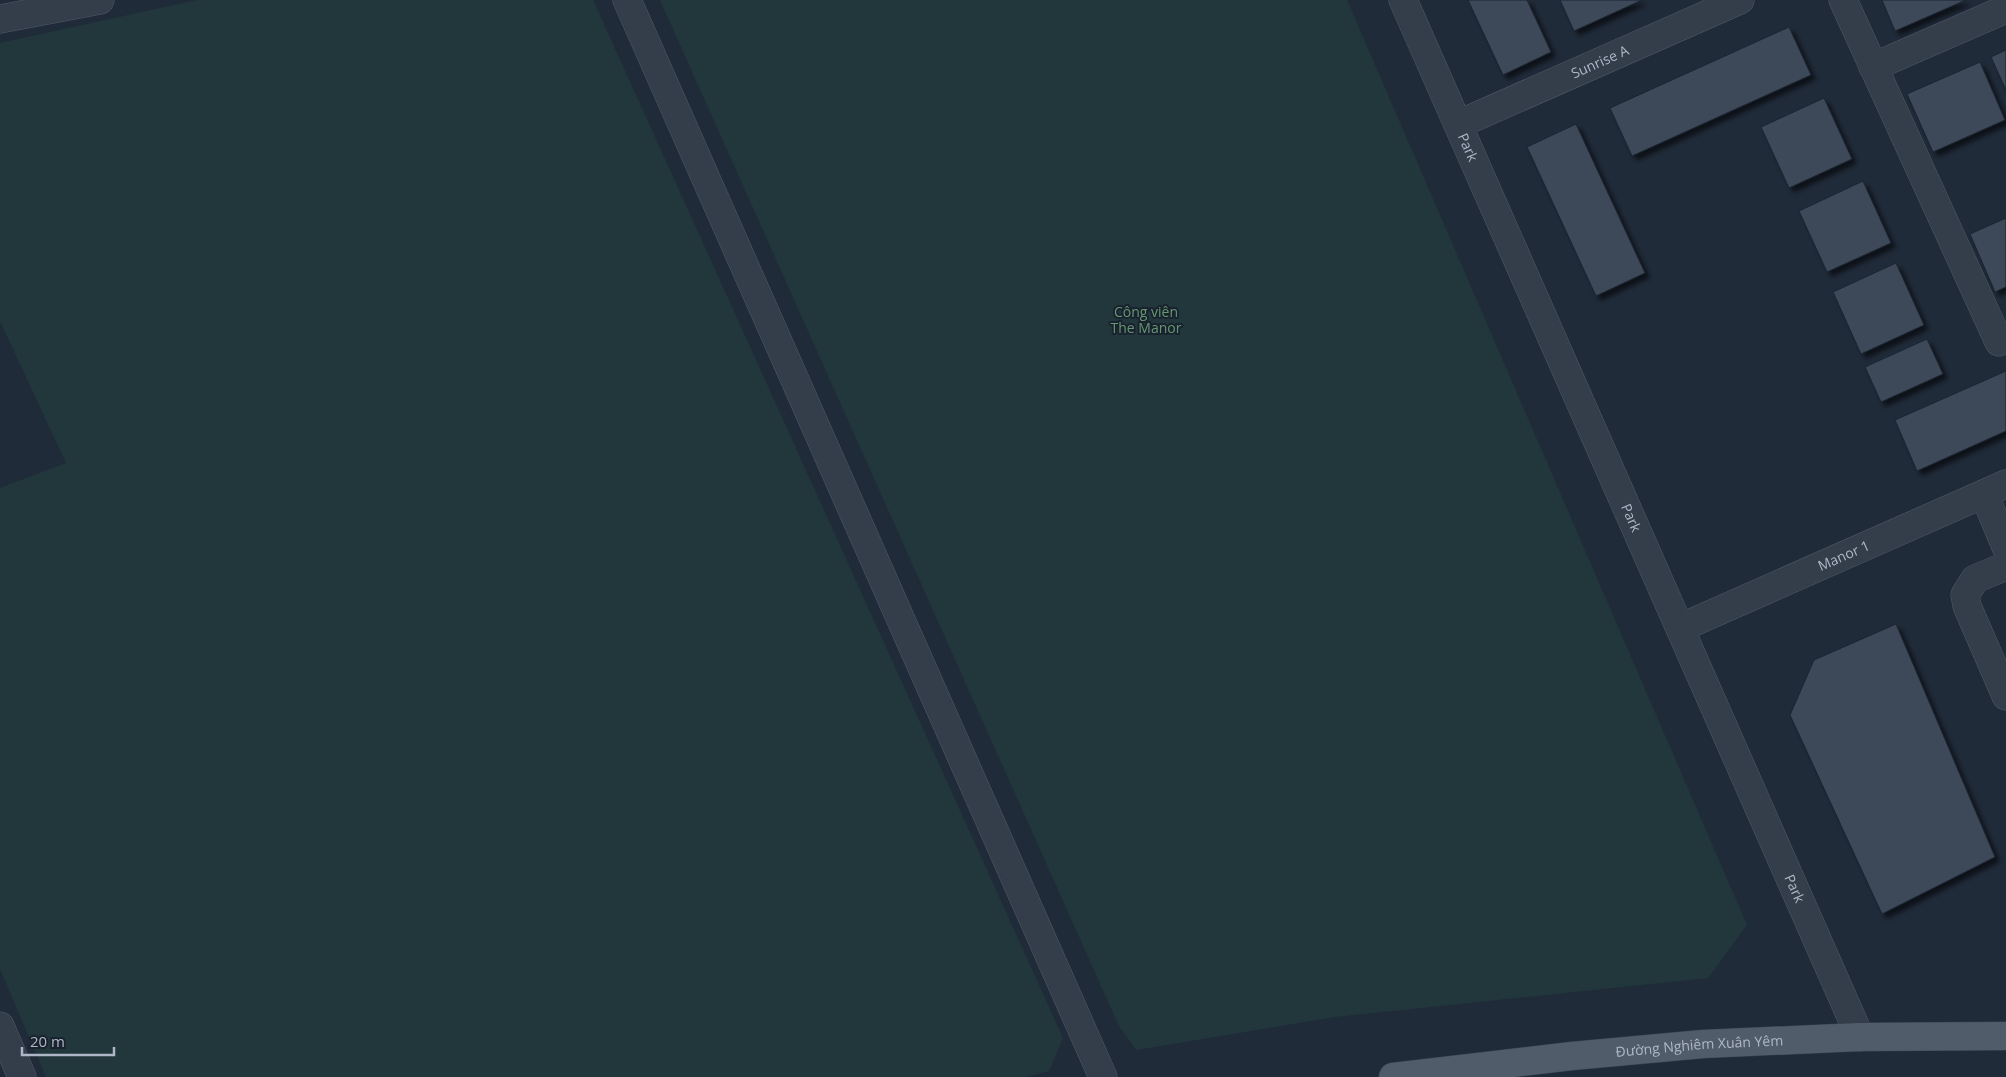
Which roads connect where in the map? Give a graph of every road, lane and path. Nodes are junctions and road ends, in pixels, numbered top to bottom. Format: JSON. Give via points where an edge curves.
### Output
{"nodes":[{"id":1,"x":100,"y":0,"type":"edge"},
{"id":2,"x":627,"y":0,"type":"edge"},
{"id":3,"x":1403,"y":0,"type":"edge"},
{"id":4,"x":1740,"y":0,"type":"edge"},
{"id":5,"x":1843,"y":0,"type":"edge"},
{"id":6,"x":2006,"y":9,"type":"edge"},
{"id":7,"x":0,"y":19,"type":"edge"},
{"id":8,"x":1873,"y":67,"type":"junction"},
{"id":9,"x":1458,"y":124,"type":"junction"},
{"id":10,"x":2006,"y":340,"type":"edge"},
{"id":11,"x":1995,"y":489,"type":"edge"},
{"id":12,"x":2006,"y":547,"type":"edge"},
{"id":13,"x":2006,"y":566,"type":"edge"},
{"id":14,"x":1680,"y":628,"type":"junction"},
{"id":15,"x":2006,"y":696,"type":"edge"},
{"id":16,"x":0,"y":1026,"type":"edge"},
{"id":17,"x":2006,"y":1036,"type":"edge"},
{"id":18,"x":1860,"y":1037,"type":"junction"},
{"id":19,"x":22,"y":1077,"type":"edge"},
{"id":20,"x":1103,"y":1077,"type":"edge"},
{"id":21,"x":1392,"y":1077,"type":"edge"}],
"edges":[{"from":1,"to":7,"type":"street"},
{"from":2,"to":20,"type":"street"},
{"from":3,"to":9,"type":"street","name":"Park"},
{"from":4,"to":9,"type":"street","name":"Sunrise A"},
{"from":5,"to":8,"type":"street"},
{"from":6,"to":8,"type":"street"},
{"from":8,"to":10,"type":"street","via":[[1999,342]]},
{"from":9,"to":14,"type":"street","name":"Park"},
{"from":11,"to":12,"type":"street"},
{"from":11,"to":14,"type":"street","name":"Manor 1"},
{"from":13,"to":15,"type":"street","via":[[1975,579],[1965,595]]},
{"from":14,"to":18,"type":"street","name":"Park"},
{"from":16,"to":19,"type":"street"},
{"from":17,"to":18,"type":"main road","name":"Đường Nghiêm Xuân Yêm"},
{"from":18,"to":21,"type":"main road","name":"Đường Nghiêm Xuân Yêm","via":[[1694,1045]]}]}
